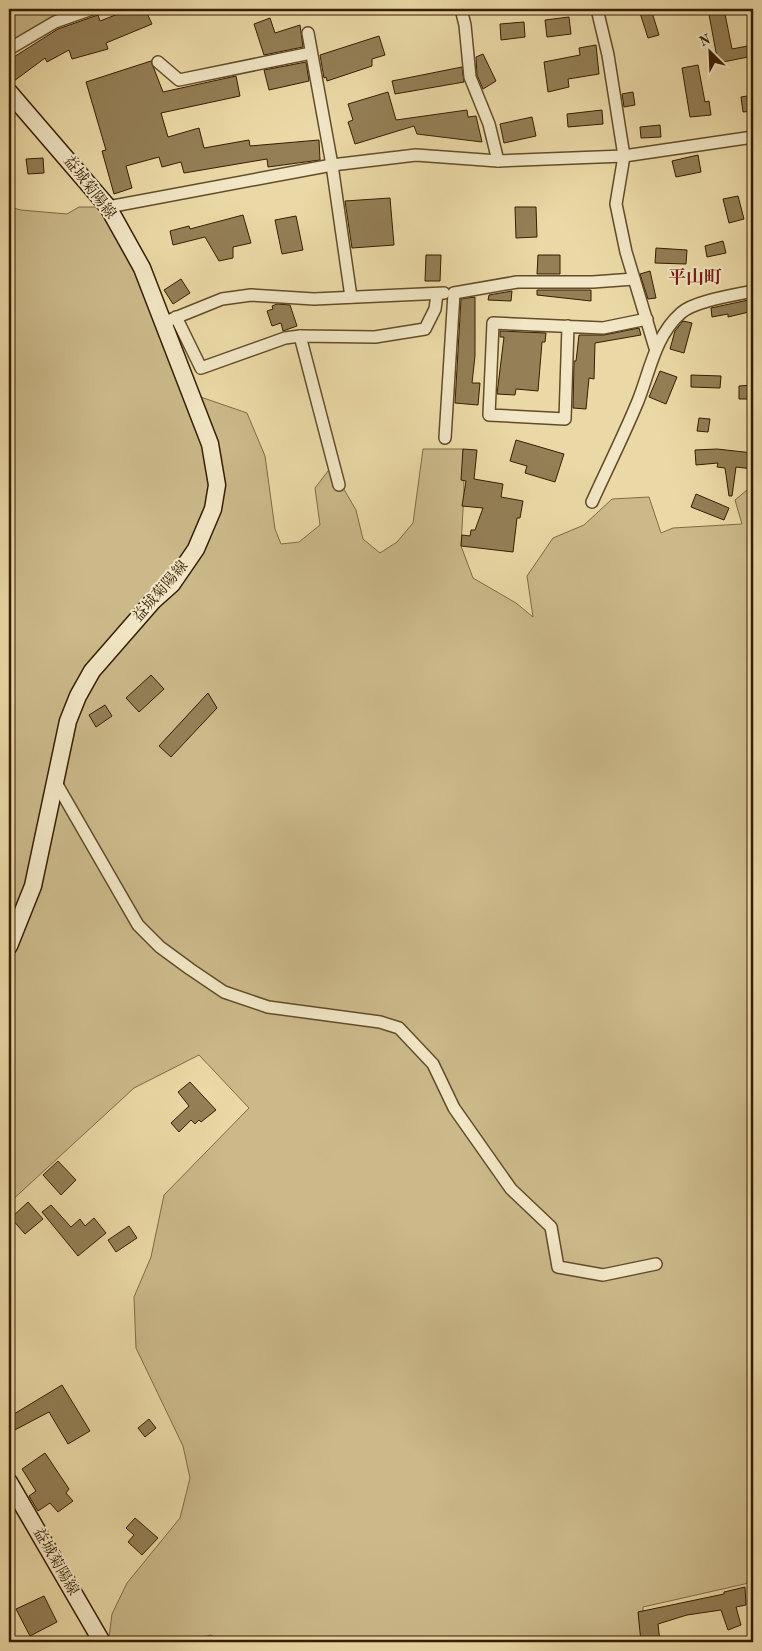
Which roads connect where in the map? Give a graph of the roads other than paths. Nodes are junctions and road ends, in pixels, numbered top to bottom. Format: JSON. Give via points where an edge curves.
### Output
{"nodes":[{"id":1,"x":92,"y":9,"type":"edge"},
{"id":2,"x":461,"y":9,"type":"edge"},
{"id":3,"x":597,"y":9,"type":"edge"},
{"id":4,"x":308,"y":33,"type":"dead end"},
{"id":5,"x":9,"y":49,"type":"edge"},
{"id":6,"x":311,"y":52,"type":"junction"},
{"id":7,"x":158,"y":62,"type":"dead end"},
{"id":8,"x":9,"y":92,"type":"edge"},
{"id":9,"x":753,"y":137,"type":"edge"},
{"id":10,"x":624,"y":156,"type":"junction"},
{"id":11,"x":498,"y":161,"type":"junction"},
{"id":12,"x":332,"y":165,"type":"junction"},
{"id":13,"x":108,"y":207,"type":"junction"},
{"id":14,"x":634,"y":279,"type":"junction"},
{"id":15,"x":753,"y":291,"type":"edge"},
{"id":16,"x":454,"y":293,"type":"junction"},
{"id":17,"x":437,"y":294,"type":"junction"},
{"id":18,"x":351,"y":297,"type":"junction"},
{"id":19,"x":647,"y":319,"type":"junction"},
{"id":20,"x":170,"y":320,"type":"junction"},
{"id":21,"x":568,"y":326,"type":"junction"},
{"id":22,"x":300,"y":336,"type":"junction"},
{"id":23,"x":656,"y":348,"type":"junction"},
{"id":24,"x":445,"y":438,"type":"dead end"},
{"id":25,"x":338,"y":485,"type":"dead end"},
{"id":26,"x":592,"y":502,"type":"dead end"},
{"id":27,"x":55,"y":781,"type":"junction"},
{"id":28,"x":9,"y":946,"type":"edge"},
{"id":29,"x":656,"y":1264,"type":"dead end"},
{"id":30,"x":9,"y":1482,"type":"edge"},
{"id":31,"x":102,"y":1642,"type":"edge"}],
"edges":[{"from":1,"to":5,"type":"street","via":[[55,22]]},
{"from":2,"to":11,"type":"street","via":[[470,77]]},
{"from":3,"to":10,"type":"street","via":[[608,55]]},
{"from":4,"to":6,"type":"street"},
{"from":6,"to":7,"type":"street","via":[[179,80]]},
{"from":6,"to":12,"type":"street"},
{"from":8,"to":13,"type":"main road","name":"益城菊陽線"},
{"from":9,"to":10,"type":"street"},
{"from":10,"to":11,"type":"street"},
{"from":10,"to":14,"type":"street","via":[[616,204]]},
{"from":11,"to":12,"type":"street","via":[[416,155]]},
{"from":12,"to":13,"type":"street"},
{"from":12,"to":18,"type":"street"},
{"from":13,"to":20,"type":"main road","name":"益城菊陽線"},
{"from":14,"to":16,"type":"street","via":[[517,282]]},
{"from":14,"to":19,"type":"street"},
{"from":15,"to":23,"type":"street","via":[[716,298],[682,312]]},
{"from":16,"to":17,"type":"street"},
{"from":16,"to":24,"type":"street"},
{"from":17,"to":18,"type":"street"},
{"from":17,"to":22,"type":"street","via":[[435,309],[425,329],[375,337]]},
{"from":18,"to":20,"type":"street","via":[[314,299],[251,295],[222,299]]},
{"from":19,"to":21,"type":"street","via":[[603,328]]},
{"from":19,"to":23,"type":"street"},
{"from":20,"to":22,"type":"street","via":[[201,368],[285,338]]},
{"from":20,"to":27,"type":"main road","name":"益城菊陽線","via":[[210,444],[217,485],[213,509],[196,550],[172,584],[92,671],[68,721]]},
{"from":21,"to":21,"type":"street","via":[[494,323],[488,415],[565,419]]},
{"from":22,"to":25,"type":"street"},
{"from":23,"to":26,"type":"street","via":[[638,401]]},
{"from":27,"to":28,"type":"main road","name":"益城菊陽線","via":[[49,822],[33,886]]},
{"from":27,"to":29,"type":"street","via":[[138,924],[160,947],[224,992],[268,1007],[380,1022],[399,1028],[433,1064],[454,1108],[511,1189],[551,1227],[558,1267],[603,1275]]},
{"from":30,"to":31,"type":"main road","name":"益城菊陽線"}]}
